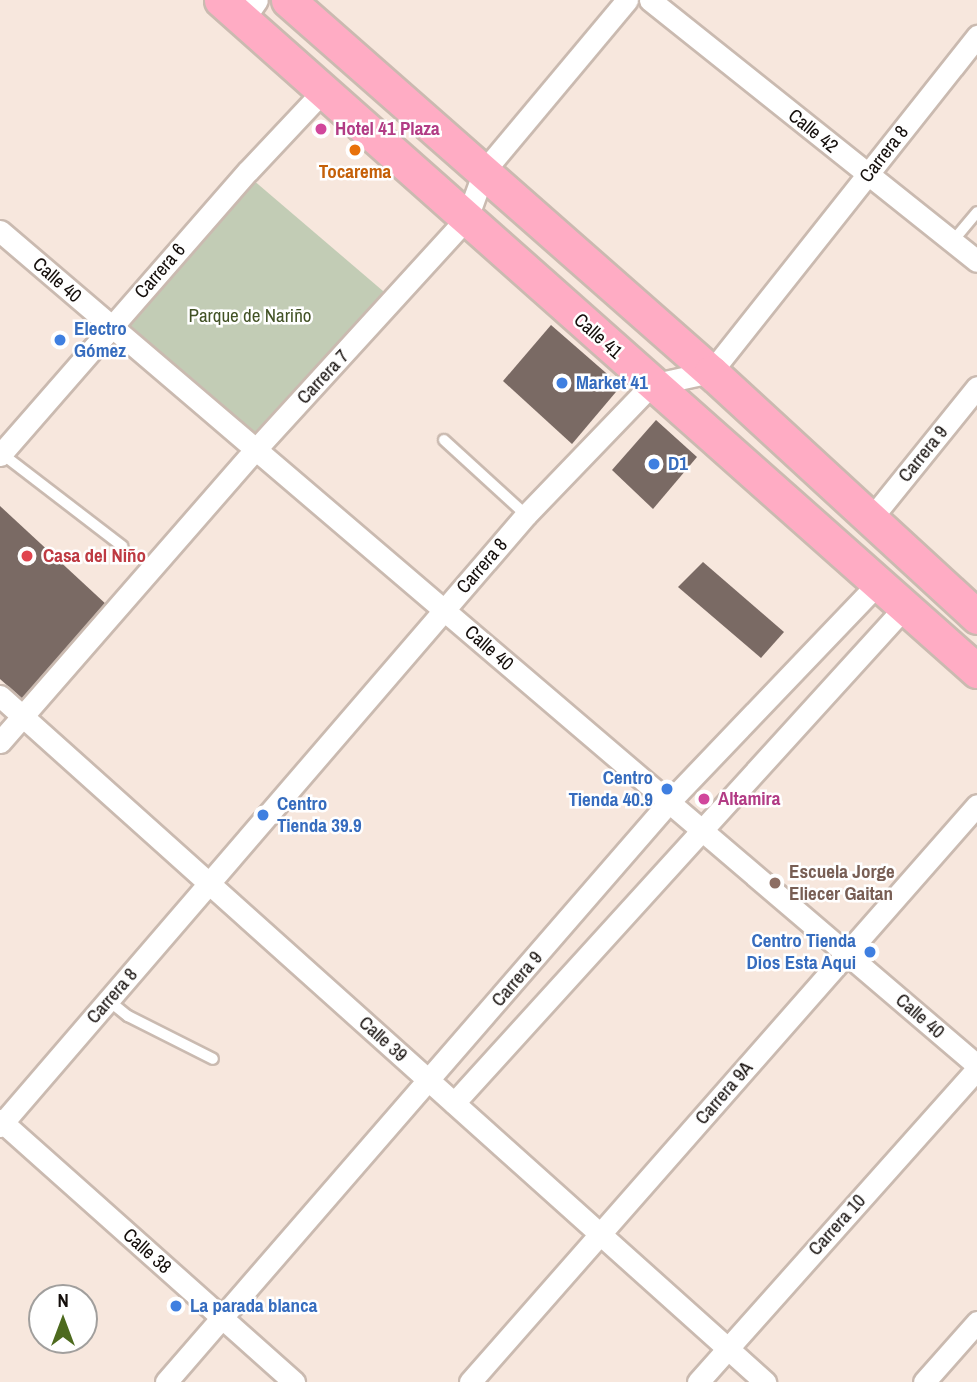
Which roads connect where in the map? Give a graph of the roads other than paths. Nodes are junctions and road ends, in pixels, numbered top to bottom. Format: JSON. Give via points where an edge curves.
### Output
{"nodes":[{"id":1,"x":288,"y":0,"type":"edge"},
{"id":2,"x":627,"y":0,"type":"edge"},
{"id":3,"x":650,"y":0,"type":"edge"},
{"id":4,"x":240,"y":7,"type":"edge"},
{"id":5,"x":977,"y":36,"type":"edge"},
{"id":6,"x":324,"y":90,"type":"junction"},
{"id":7,"x":484,"y":171,"type":"junction"},
{"id":8,"x":867,"y":175,"type":"junction"},
{"id":9,"x":977,"y":212,"type":"edge"},
{"id":10,"x":467,"y":218,"type":"junction"},
{"id":11,"x":0,"y":230,"type":"edge"},
{"id":12,"x":952,"y":242,"type":"junction"},
{"id":13,"x":977,"y":261,"type":"edge"},
{"id":14,"x":112,"y":326,"type":"junction"},
{"id":15,"x":711,"y":372,"type":"junction"},
{"id":16,"x":651,"y":384,"type":"junction"},
{"id":17,"x":977,"y":387,"type":"edge"},
{"id":18,"x":444,"y":440,"type":"dead end"},
{"id":19,"x":256,"y":449,"type":"junction"},
{"id":20,"x":1,"y":454,"type":"edge"},
{"id":21,"x":526,"y":515,"type":"junction"},
{"id":22,"x":870,"y":521,"type":"junction"},
{"id":23,"x":122,"y":547,"type":"dead end"},
{"id":24,"x":877,"y":584,"type":"junction"},
{"id":25,"x":904,"y":608,"type":"junction"},
{"id":26,"x":444,"y":610,"type":"junction"},
{"id":27,"x":977,"y":617,"type":"edge"},
{"id":28,"x":977,"y":671,"type":"edge"},
{"id":29,"x":0,"y":696,"type":"edge"},
{"id":30,"x":22,"y":715,"type":"junction"},
{"id":31,"x":0,"y":742,"type":"edge"},
{"id":32,"x":669,"y":802,"type":"junction"},
{"id":33,"x":977,"y":805,"type":"edge"},
{"id":34,"x":701,"y":830,"type":"junction"},
{"id":35,"x":209,"y":883,"type":"junction"},
{"id":36,"x":846,"y":954,"type":"junction"},
{"id":37,"x":108,"y":1000,"type":"junction"},
{"id":38,"x":213,"y":1059,"type":"dead end"},
{"id":39,"x":977,"y":1067,"type":"edge"},
{"id":40,"x":430,"y":1081,"type":"junction"},
{"id":41,"x":454,"y":1103,"type":"junction"},
{"id":42,"x":1,"y":1123,"type":"edge"},
{"id":43,"x":600,"y":1234,"type":"junction"},
{"id":44,"x":223,"y":1318,"type":"junction"},
{"id":45,"x":977,"y":1322,"type":"edge"},
{"id":46,"x":726,"y":1347,"type":"junction"},
{"id":47,"x":166,"y":1382,"type":"edge"},
{"id":48,"x":295,"y":1382,"type":"edge"},
{"id":49,"x":470,"y":1382,"type":"edge"},
{"id":50,"x":698,"y":1382,"type":"edge"},
{"id":51,"x":765,"y":1382,"type":"edge"},
{"id":52,"x":925,"y":1382,"type":"edge"}],
"edges":[{"from":1,"to":7,"type":"main road"},
{"from":2,"to":7,"type":"street","name":"Carrera 7"},
{"from":3,"to":8,"type":"street","name":"Calle 42"},
{"from":4,"to":6,"type":"main road","name":"Calle 41"},
{"from":5,"to":8,"type":"street","name":"Carrera 8"},
{"from":6,"to":10,"type":"main road","name":"Calle 41"},
{"from":6,"to":14,"type":"street","name":"Carrera 6"},
{"from":7,"to":10,"type":"street","name":"Carrera 7"},
{"from":7,"to":15,"type":"main road"},
{"from":8,"to":12,"type":"street","name":"Calle 42"},
{"from":8,"to":15,"type":"street","name":"Carrera 8"},
{"from":9,"to":12,"type":"lane"},
{"from":10,"to":16,"type":"main road","name":"Calle 41"},
{"from":10,"to":19,"type":"street","name":"Carrera 7"},
{"from":11,"to":14,"type":"street","name":"Calle 40"},
{"from":12,"to":13,"type":"street","name":"Calle 42"},
{"from":14,"to":19,"type":"street","name":"Calle 40"},
{"from":14,"to":20,"type":"street","name":"Carrera 6"},
{"from":15,"to":16,"type":"street"},
{"from":15,"to":22,"type":"main road"},
{"from":16,"to":21,"type":"street","name":"Carrera 8"},
{"from":16,"to":24,"type":"main road","name":"Calle 41"},
{"from":17,"to":22,"type":"street","name":"Carrera 9"},
{"from":18,"to":21,"type":"lane"},
{"from":19,"to":26,"type":"street","name":"Calle 40"},
{"from":19,"to":30,"type":"street","name":"Carrera 7"},
{"from":20,"to":23,"type":"lane"},
{"from":21,"to":26,"type":"street","name":"Carrera 8"},
{"from":22,"to":27,"type":"main road"},
{"from":24,"to":25,"type":"main road","name":"Calle 41"},
{"from":24,"to":32,"type":"street","name":"Carrera 9"},
{"from":25,"to":28,"type":"main road","name":"Calle 41"},
{"from":25,"to":34,"type":"street","name":"Carrera 9"},
{"from":26,"to":32,"type":"street","name":"Calle 40"},
{"from":26,"to":35,"type":"street","name":"Carrera 8"},
{"from":29,"to":30,"type":"street","name":"Calle 39"},
{"from":30,"to":31,"type":"street","name":"Carrera 7"},
{"from":30,"to":35,"type":"street","name":"Calle 39"},
{"from":32,"to":34,"type":"street","name":"Calle 40"},
{"from":32,"to":40,"type":"street","name":"Carrera 9"},
{"from":33,"to":36,"type":"street","name":"Carrera 9A"},
{"from":34,"to":36,"type":"street","name":"Calle 40"},
{"from":34,"to":41,"type":"street","name":"Carrera 9"},
{"from":35,"to":37,"type":"street","name":"Carrera 8"},
{"from":35,"to":40,"type":"street","name":"Calle 39"},
{"from":36,"to":39,"type":"street","name":"Calle 40"},
{"from":36,"to":43,"type":"street","name":"Carrera 9A"},
{"from":37,"to":38,"type":"lane","via":[[128,1016]]},
{"from":37,"to":42,"type":"street","name":"Carrera 8"},
{"from":39,"to":46,"type":"street","name":"Carrera 10"},
{"from":40,"to":41,"type":"street","name":"Calle 39"},
{"from":40,"to":44,"type":"street","name":"Carrera 9"},
{"from":41,"to":43,"type":"street","name":"Calle 39"},
{"from":42,"to":44,"type":"street","name":"Calle 38"},
{"from":43,"to":46,"type":"street","name":"Calle 39"},
{"from":43,"to":49,"type":"street","name":"Carrera 9A"},
{"from":44,"to":47,"type":"street","name":"Carrera 9"},
{"from":44,"to":48,"type":"street","name":"Calle 38"},
{"from":45,"to":52,"type":"street"},
{"from":46,"to":50,"type":"street","name":"Carrera 10"},
{"from":46,"to":51,"type":"street","name":"Calle 39"}]}
